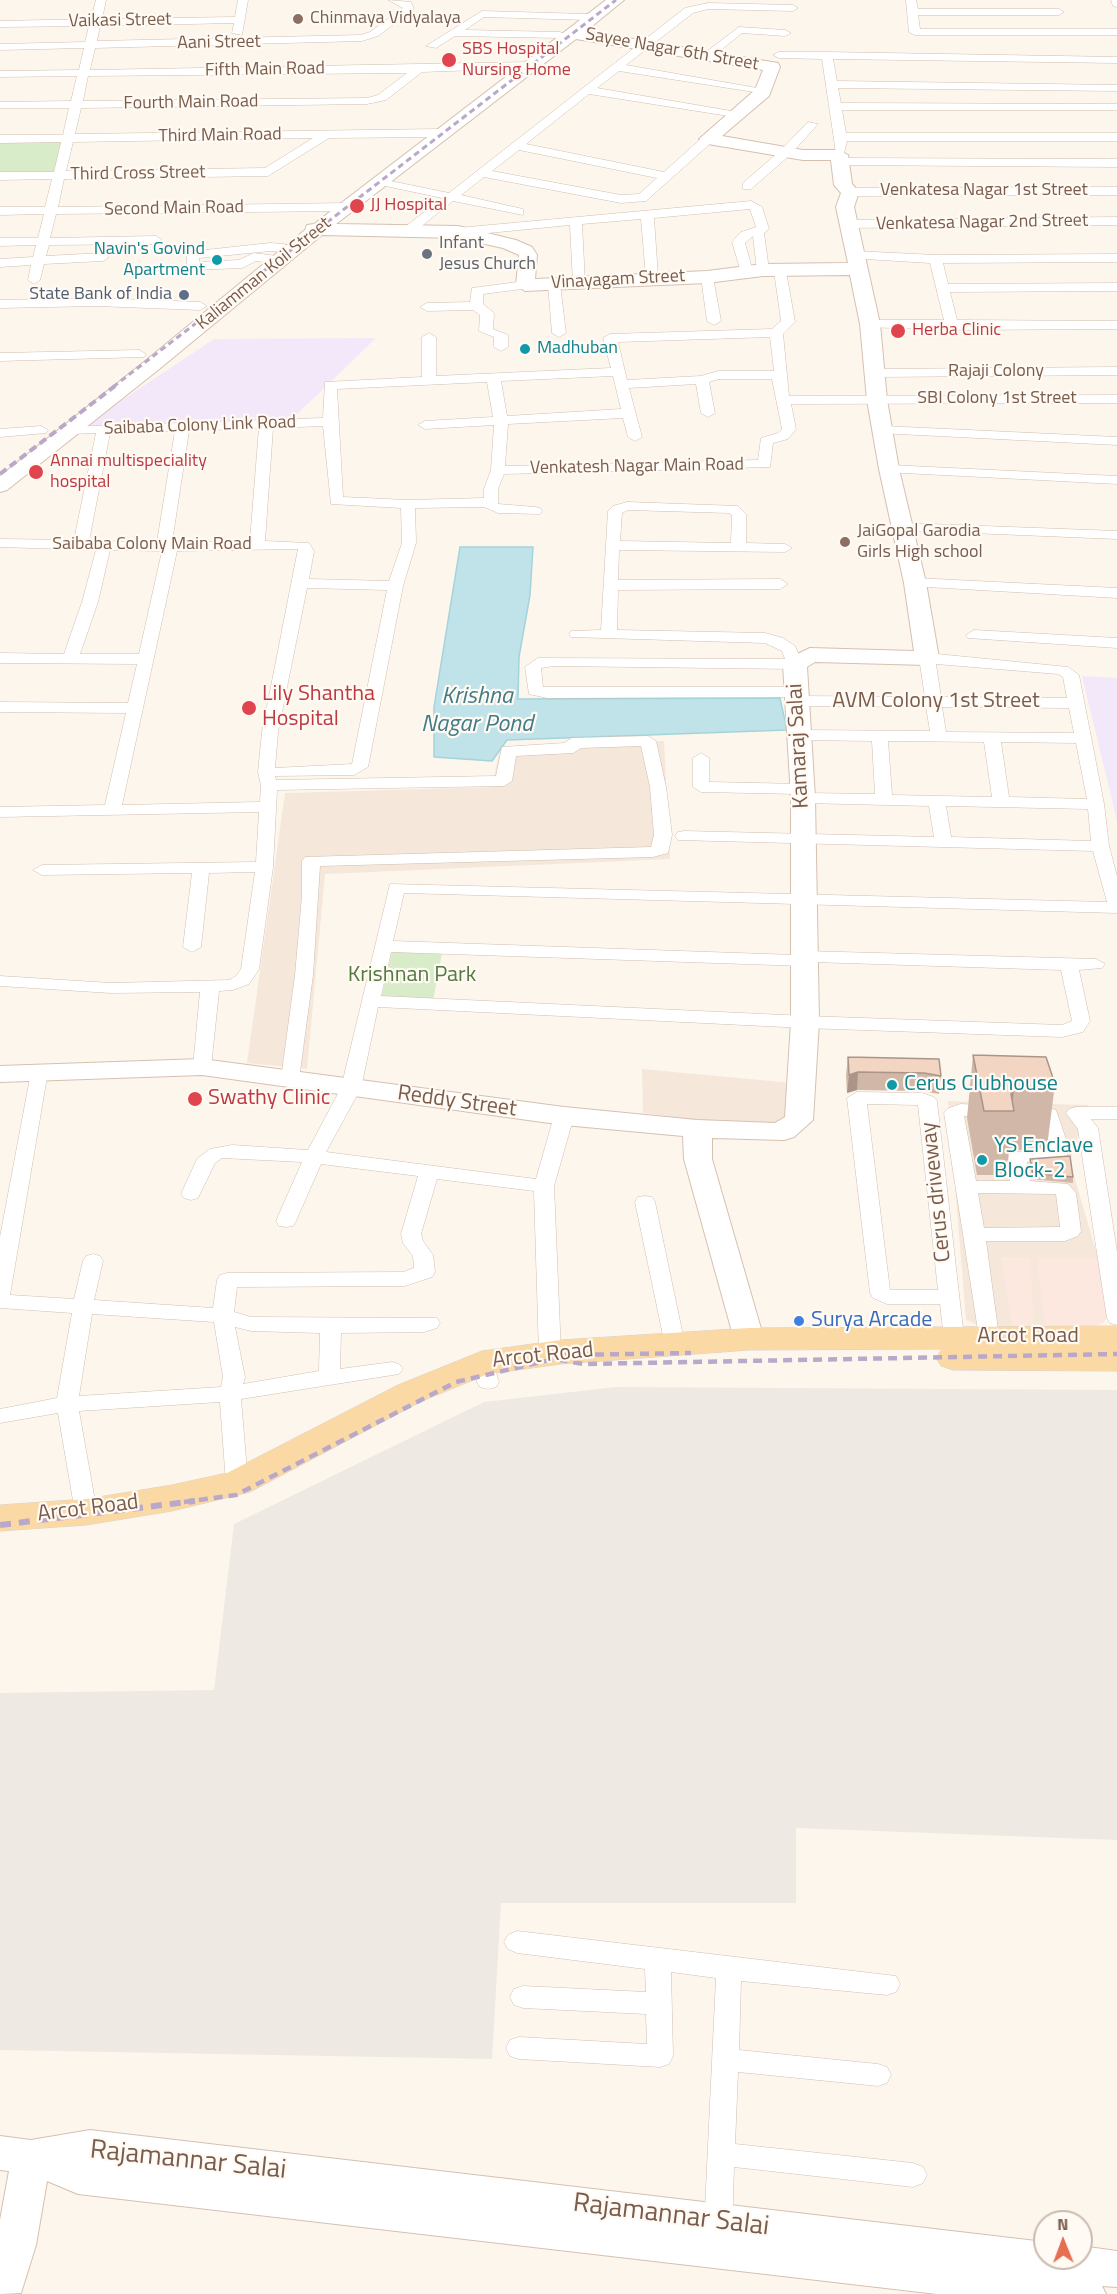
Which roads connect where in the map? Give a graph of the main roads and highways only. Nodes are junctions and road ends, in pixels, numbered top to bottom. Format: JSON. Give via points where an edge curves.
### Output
{"nodes":[{"id":1,"x":608,"y":0,"type":"edge"},
{"id":2,"x":616,"y":0,"type":"edge"},
{"id":3,"x":566,"y":34,"type":"junction"},
{"id":4,"x":436,"y":134,"type":"junction"},
{"id":5,"x":343,"y":207,"type":"junction"},
{"id":6,"x":312,"y":229,"type":"junction"},
{"id":7,"x":855,"y":262,"type":"junction"},
{"id":8,"x":0,"y":463,"type":"edge"},
{"id":9,"x":0,"y":486,"type":"edge"},
{"id":10,"x":0,"y":1074,"type":"edge"},
{"id":11,"x":697,"y":1129,"type":"junction"},
{"id":12,"x":1117,"y":1336,"type":"edge"},
{"id":13,"x":749,"y":1339,"type":"junction"},
{"id":14,"x":1117,"y":1359,"type":"edge"},
{"id":15,"x":485,"y":1373,"type":"junction"},
{"id":16,"x":0,"y":1518,"type":"edge"},
{"id":17,"x":0,"y":1529,"type":"edge"},
{"id":18,"x":16,"y":2155,"type":"edge"},
{"id":19,"x":718,"y":2234,"type":"junction"},
{"id":20,"x":1117,"y":2269,"type":"edge"},
{"id":21,"x":0,"y":2293,"type":"edge"},
{"id":22,"x":1085,"y":2294,"type":"edge"}],
"edges":[{"from":1,"to":3,"type":"main road","name":"Kaliamman Koil Street"},
{"from":2,"to":3,"type":"main road","name":"Kaliamman Koil Street"},
{"from":3,"to":4,"type":"main road","name":"Kaliamman Koil Street"},
{"from":3,"to":7,"type":"main road","name":"Sayee Nagar 6th Street","via":[[706,57],[775,61],[763,92],[708,140],[786,152],[840,152],[843,185],[850,192],[845,207]]},
{"from":4,"to":5,"type":"main road","name":"Kaliamman Koil Street"},
{"from":4,"to":5,"type":"main road","name":"Kaliamman Koil Street"},
{"from":5,"to":6,"type":"main road","name":"Kaliamman Koil Street"},
{"from":6,"to":7,"type":"main road","name":"Vinayagam Street","via":[[458,232],[508,244],[528,255],[525,285],[707,277]]},
{"from":6,"to":8,"type":"main road","name":"Kaliamman Koil Street","via":[[200,306]]},
{"from":6,"to":9,"type":"main road","name":"Kaliamman Koil Street"},
{"from":7,"to":11,"type":"main road","name":"Kamaraj Salai","via":[[870,324],[877,400],[927,658],[810,655],[789,664],[799,735],[803,838],[805,1022],[799,1120],[775,1132]]},
{"from":10,"to":11,"type":"main road","name":"Reddy Street","via":[[202,1067],[564,1116]]},
{"from":11,"to":13,"type":"main road","via":[[698,1159]]},
{"from":12,"to":13,"type":"main road","name":"Arcot Road"},
{"from":13,"to":15,"type":"main road","name":"Arcot Road","via":[[550,1354]]},
{"from":14,"to":15,"type":"main road","name":"Arcot Road","via":[[750,1355]]},
{"from":15,"to":16,"type":"main road","name":"Arcot Road","via":[[410,1393],[237,1483],[86,1512]]},
{"from":15,"to":17,"type":"main road","name":"Arcot Road","via":[[437,1394],[269,1486],[235,1500],[129,1517]]},
{"from":18,"to":19,"type":"main road","name":"Rajamannar Salai","via":[[78,2176]]},
{"from":18,"to":21,"type":"main road","via":[[16,2245]]},
{"from":19,"to":20,"type":"main road","name":"Rajamannar Salai"},
{"from":19,"to":22,"type":"main road","name":"Rajamannar Salai"}]}
